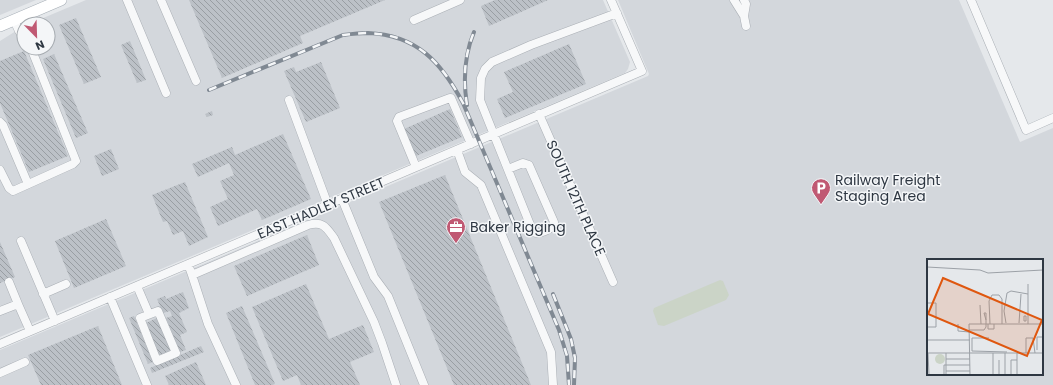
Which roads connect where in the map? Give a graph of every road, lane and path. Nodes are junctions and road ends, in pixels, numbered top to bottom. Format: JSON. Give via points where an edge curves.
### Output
{"nodes":[{"id":1,"x":61,"y":0,"type":"edge"},
{"id":2,"x":127,"y":0,"type":"edge"},
{"id":3,"x":161,"y":0,"type":"edge"},
{"id":4,"x":460,"y":0,"type":"edge"},
{"id":5,"x":611,"y":0,"type":"edge"},
{"id":6,"x":734,"y":0,"type":"edge"},
{"id":7,"x":744,"y":0,"type":"edge"},
{"id":8,"x":971,"y":0,"type":"edge"},
{"id":9,"x":616,"y":12,"type":"junction"},
{"id":10,"x":744,"y":16,"type":"junction"},
{"id":11,"x":14,"y":20,"type":"junction"},
{"id":12,"x":414,"y":20,"type":"dead end"},
{"id":13,"x":16,"y":24,"type":"edge"},
{"id":14,"x":0,"y":26,"type":"edge"},
{"id":15,"x":746,"y":26,"type":"dead end"},
{"id":16,"x":34,"y":56,"type":"edge"},
{"id":17,"x":196,"y":81,"type":"dead end"},
{"id":18,"x":166,"y":93,"type":"dead end"},
{"id":19,"x":288,"y":100,"type":"dead end"},
{"id":20,"x":539,"y":114,"type":"junction"},
{"id":21,"x":1053,"y":118,"type":"edge"},
{"id":22,"x":0,"y":122,"type":"edge"},
{"id":23,"x":494,"y":134,"type":"junction"},
{"id":24,"x":471,"y":144,"type":"junction"},
{"id":25,"x":457,"y":150,"type":"junction"},
{"id":26,"x":416,"y":167,"type":"junction"},
{"id":27,"x":508,"y":169,"type":"junction"},
{"id":28,"x":0,"y":170,"type":"edge"},
{"id":29,"x":28,"y":184,"type":"junction"},
{"id":30,"x":342,"y":198,"type":"junction"},
{"id":31,"x":328,"y":204,"type":"junction"},
{"id":32,"x":21,"y":240,"type":"dead end"},
{"id":33,"x":188,"y":264,"type":"junction"},
{"id":34,"x":192,"y":275,"type":"junction"},
{"id":35,"x":9,"y":282,"type":"dead end"},
{"id":36,"x":613,"y":282,"type":"dead end"},
{"id":37,"x":66,"y":284,"type":"dead end"},
{"id":38,"x":137,"y":286,"type":"junction"},
{"id":39,"x":43,"y":294,"type":"junction"},
{"id":40,"x":110,"y":297,"type":"junction"},
{"id":41,"x":18,"y":304,"type":"junction"},
{"id":42,"x":0,"y":311,"type":"edge"},
{"id":43,"x":149,"y":314,"type":"junction"},
{"id":44,"x":55,"y":321,"type":"junction"},
{"id":45,"x":30,"y":331,"type":"junction"},
{"id":46,"x":0,"y":344,"type":"edge"},
{"id":47,"x":25,"y":362,"type":"dead end"},
{"id":48,"x":0,"y":373,"type":"edge"},
{"id":49,"x":147,"y":385,"type":"edge"},
{"id":50,"x":236,"y":385,"type":"edge"},
{"id":51,"x":396,"y":385,"type":"edge"},
{"id":52,"x":424,"y":385,"type":"edge"},
{"id":53,"x":553,"y":385,"type":"edge"}],
"edges":[{"from":1,"to":11,"type":"main road"},
{"from":2,"to":18,"type":"street"},
{"from":3,"to":17,"type":"street"},
{"from":4,"to":12,"type":"street"},
{"from":5,"to":9,"type":"street"},
{"from":6,"to":10,"type":"street"},
{"from":7,"to":10,"type":"street"},
{"from":8,"to":21,"type":"street","via":[[1026,130]]},
{"from":9,"to":20,"type":"street","name":"EAST HADLEY STREET","via":[[642,71]]},
{"from":9,"to":23,"type":"street","via":[[492,62],[481,78],[480,100]]},
{"from":10,"to":15,"type":"street"},
{"from":11,"to":13,"type":"street"},
{"from":11,"to":14,"type":"main road"},
{"from":16,"to":29,"type":"street","via":[[76,161]]},
{"from":19,"to":31,"type":"street"},
{"from":20,"to":23,"type":"street","name":"EAST HADLEY STREET"},
{"from":20,"to":36,"type":"street","name":"SOUTH 12TH PLACE"},
{"from":22,"to":29,"type":"street"},
{"from":23,"to":24,"type":"street","name":"EAST HADLEY STREET"},
{"from":23,"to":27,"type":"street"},
{"from":24,"to":25,"type":"street","name":"EAST HADLEY STREET"},
{"from":24,"to":26,"type":"street","via":[[451,98],[399,117],[397,121]]},
{"from":25,"to":26,"type":"street","name":"EAST HADLEY STREET"},
{"from":25,"to":53,"type":"street","via":[[465,172],[481,185],[551,352]]},
{"from":26,"to":30,"type":"street","name":"EAST HADLEY STREET"},
{"from":27,"to":27,"type":"street","via":[[533,232],[546,231],[554,226],[529,165],[523,163]]},
{"from":28,"to":29,"type":"street","via":[[11,190]]},
{"from":30,"to":31,"type":"street","name":"EAST HADLEY STREET"},
{"from":30,"to":52,"type":"street","via":[[374,277],[388,296]]},
{"from":31,"to":33,"type":"street","name":"EAST HADLEY STREET"},
{"from":32,"to":39,"type":"street"},
{"from":33,"to":34,"type":"street"},
{"from":33,"to":38,"type":"street","name":"EAST HADLEY STREET"},
{"from":34,"to":50,"type":"street","via":[[208,324]]},
{"from":34,"to":51,"type":"street","via":[[308,225],[321,223],[334,238],[374,322]]},
{"from":35,"to":41,"type":"street"},
{"from":37,"to":39,"type":"street"},
{"from":38,"to":40,"type":"street","name":"EAST HADLEY STREET"},
{"from":38,"to":43,"type":"street"},
{"from":39,"to":44,"type":"street"},
{"from":40,"to":44,"type":"street","name":"EAST HADLEY STREET"},
{"from":40,"to":49,"type":"street"},
{"from":41,"to":42,"type":"street"},
{"from":41,"to":45,"type":"street"},
{"from":43,"to":43,"type":"street","via":[[140,318],[157,361],[176,352],[158,310]]},
{"from":44,"to":45,"type":"street","name":"EAST HADLEY STREET"},
{"from":45,"to":46,"type":"street","name":"EAST HADLEY STREET"},
{"from":47,"to":48,"type":"street"}]}
